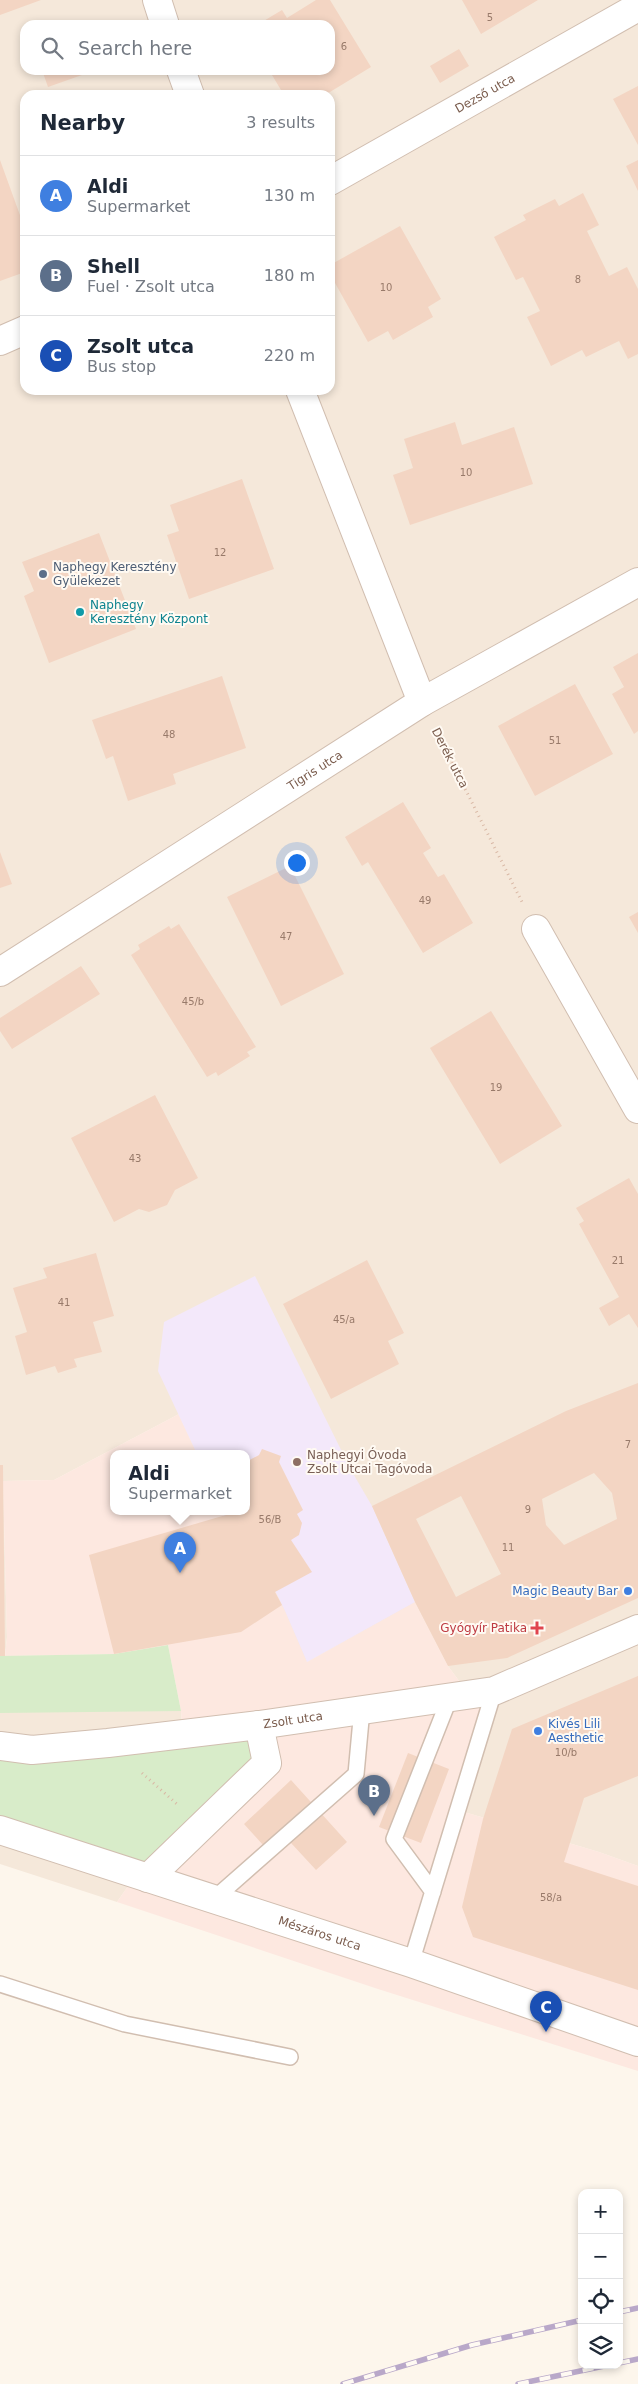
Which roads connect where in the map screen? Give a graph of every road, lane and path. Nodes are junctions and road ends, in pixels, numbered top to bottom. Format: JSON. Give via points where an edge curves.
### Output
{"nodes":[{"id":1,"x":157,"y":0,"type":"edge"},
{"id":2,"x":638,"y":7,"type":"edge"},
{"id":3,"x":164,"y":20,"type":"edge"},
{"id":4,"x":183,"y":75,"type":"edge"},
{"id":5,"x":188,"y":90,"type":"edge"},
{"id":6,"x":335,"y":178,"type":"edge"},
{"id":7,"x":20,"y":332,"type":"edge"},
{"id":8,"x":0,"y":341,"type":"edge"},
{"id":9,"x":302,"y":395,"type":"edge"},
{"id":10,"x":638,"y":582,"type":"edge"},
{"id":11,"x":422,"y":702,"type":"junction"},
{"id":12,"x":536,"y":929,"type":"joint"},
{"id":13,"x":0,"y":972,"type":"edge"},
{"id":14,"x":638,"y":1109,"type":"edge"},
{"id":15,"x":638,"y":1629,"type":"edge"},
{"id":16,"x":494,"y":1691,"type":"junction"},
{"id":17,"x":450,"y":1697,"type":"junction"},
{"id":18,"x":362,"y":1710,"type":"junction"},
{"id":19,"x":259,"y":1724,"type":"junction"},
{"id":20,"x":0,"y":1746,"type":"edge"},
{"id":21,"x":148,"y":1779,"type":"dead end"},
{"id":22,"x":178,"y":1805,"type":"dead end"},
{"id":23,"x":0,"y":1830,"type":"edge"},
{"id":24,"x":148,"y":1878,"type":"junction"},
{"id":25,"x":433,"y":1892,"type":"junction"},
{"id":26,"x":214,"y":1899,"type":"junction"},
{"id":27,"x":411,"y":1963,"type":"junction"},
{"id":28,"x":0,"y":1984,"type":"edge"},
{"id":29,"x":638,"y":2042,"type":"edge"},
{"id":30,"x":290,"y":2056,"type":"dead end"}],
"edges":[{"from":1,"to":3,"type":"street"},
{"from":2,"to":6,"type":"street","name":"Dezső utca"},
{"from":4,"to":5,"type":"street"},
{"from":7,"to":8,"type":"street"},
{"from":9,"to":11,"type":"street"},
{"from":10,"to":11,"type":"street","name":"Tigris utca"},
{"from":11,"to":12,"type":"path","name":"Derék utca"},
{"from":11,"to":13,"type":"street","name":"Tigris utca"},
{"from":12,"to":14,"type":"street"},
{"from":15,"to":16,"type":"street","name":"Zsolt utca"},
{"from":16,"to":17,"type":"street","name":"Zsolt utca"},
{"from":16,"to":25,"type":"lane"},
{"from":17,"to":18,"type":"street","name":"Zsolt utca"},
{"from":17,"to":25,"type":"lane","via":[[394,1839]]},
{"from":18,"to":19,"type":"street","name":"Zsolt utca"},
{"from":18,"to":26,"type":"lane","via":[[356,1774]]},
{"from":19,"to":20,"type":"street","via":[[32,1750]]},
{"from":19,"to":24,"type":"street","name":"Zsolt utca","via":[[267,1763]]},
{"from":21,"to":22,"type":"path"},
{"from":23,"to":24,"type":"street","name":"Mészáros utca"},
{"from":24,"to":26,"type":"street","name":"Mészáros utca"},
{"from":25,"to":27,"type":"lane"},
{"from":26,"to":27,"type":"street","name":"Mészáros utca"},
{"from":27,"to":29,"type":"street","name":"Mészáros utca"},
{"from":28,"to":30,"type":"lane","via":[[125,2024]]}]}
